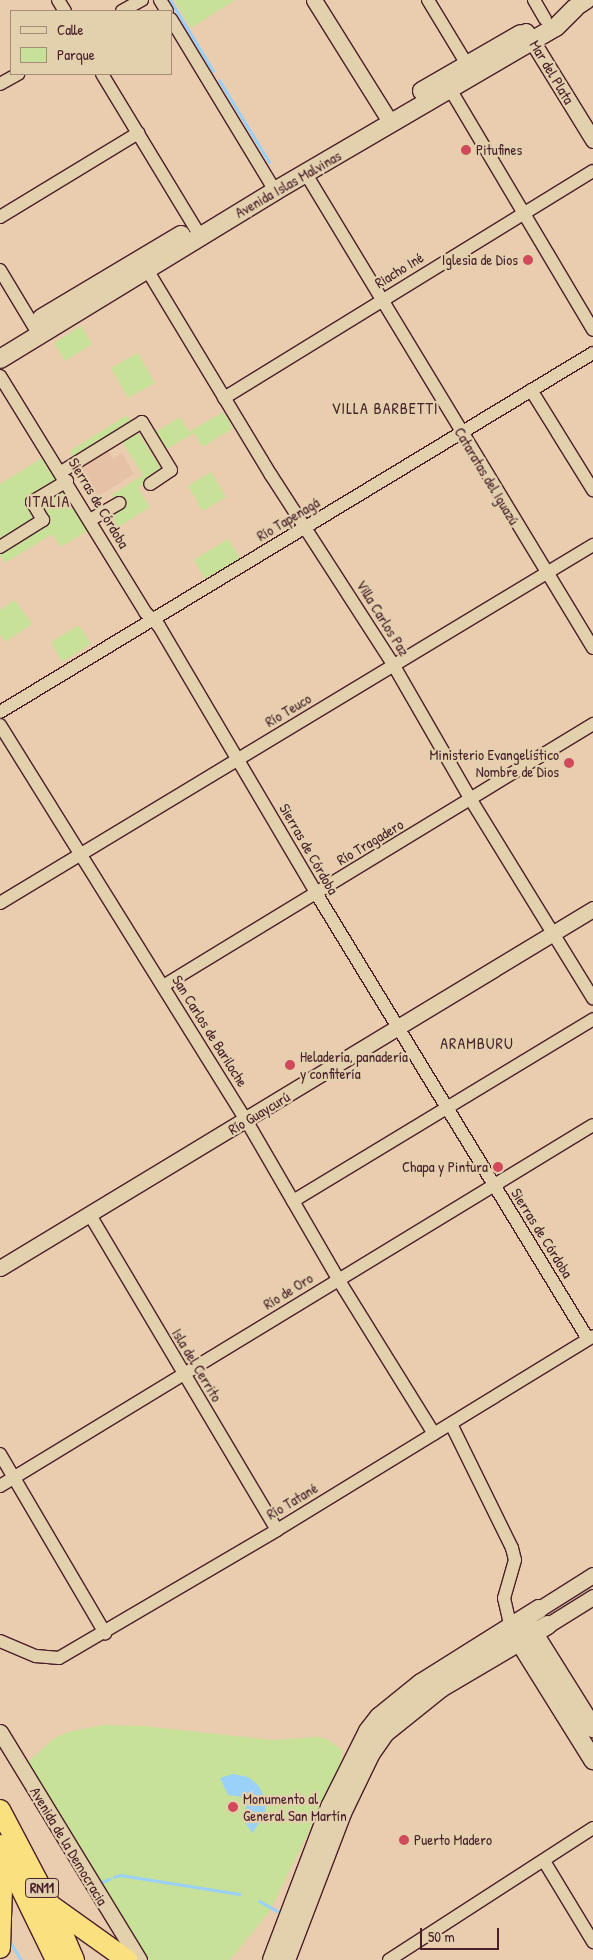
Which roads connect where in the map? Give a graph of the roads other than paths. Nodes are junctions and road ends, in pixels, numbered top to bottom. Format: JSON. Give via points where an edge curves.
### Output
{"nodes":[{"id":1,"x":142,"y":0,"type":"edge"},
{"id":2,"x":314,"y":0,"type":"edge"},
{"id":3,"x":428,"y":0,"type":"edge"},
{"id":4,"x":534,"y":0,"type":"edge"},
{"id":5,"x":581,"y":4,"type":"edge"},
{"id":6,"x":124,"y":10,"type":"edge"},
{"id":7,"x":546,"y":19,"type":"junction"},
{"id":8,"x":172,"y":21,"type":"edge"},
{"id":9,"x":530,"y":36,"type":"junction"},
{"id":10,"x":470,"y":70,"type":"junction"},
{"id":11,"x":16,"y":75,"type":"edge"},
{"id":12,"x":103,"y":75,"type":"edge"},
{"id":13,"x":0,"y":84,"type":"edge"},
{"id":14,"x":450,"y":89,"type":"junction"},
{"id":15,"x":388,"y":119,"type":"junction"},
{"id":16,"x":138,"y":133,"type":"junction"},
{"id":17,"x":593,"y":140,"type":"edge"},
{"id":18,"x":593,"y":171,"type":"edge"},
{"id":19,"x":306,"y":174,"type":"junction"},
{"id":20,"x":272,"y":186,"type":"junction"},
{"id":21,"x":522,"y":214,"type":"junction"},
{"id":22,"x":0,"y":217,"type":"edge"},
{"id":23,"x":197,"y":232,"type":"junction"},
{"id":24,"x":144,"y":264,"type":"junction"},
{"id":25,"x":0,"y":270,"type":"edge"},
{"id":26,"x":381,"y":301,"type":"junction"},
{"id":27,"x":36,"y":330,"type":"junction"},
{"id":28,"x":593,"y":330,"type":"edge"},
{"id":29,"x":0,"y":345,"type":"edge"},
{"id":30,"x":593,"y":353,"type":"edge"},
{"id":31,"x":0,"y":359,"type":"edge"},
{"id":32,"x":0,"y":376,"type":"edge"},
{"id":33,"x":531,"y":390,"type":"junction"},
{"id":34,"x":224,"y":398,"type":"junction"},
{"id":35,"x":460,"y":431,"type":"junction"},
{"id":36,"x":64,"y":477,"type":"junction"},
{"id":37,"x":150,"y":484,"type":"dead end"},
{"id":38,"x":593,"y":490,"type":"edge"},
{"id":39,"x":119,"y":503,"type":"dead end"},
{"id":40,"x":90,"y":520,"type":"junction"},
{"id":41,"x":306,"y":528,"type":"junction"},
{"id":42,"x":593,"y":545,"type":"edge"},
{"id":43,"x":0,"y":547,"type":"edge"},
{"id":44,"x":546,"y":574,"type":"junction"},
{"id":45,"x":153,"y":620,"type":"junction"},
{"id":46,"x":593,"y":648,"type":"edge"},
{"id":47,"x":394,"y":666,"type":"junction"},
{"id":48,"x":0,"y":712,"type":"edge"},
{"id":49,"x":593,"y":724,"type":"edge"},
{"id":50,"x":0,"y":725,"type":"edge"},
{"id":51,"x":238,"y":759,"type":"junction"},
{"id":52,"x":471,"y":800,"type":"junction"},
{"id":53,"x":78,"y":854,"type":"junction"},
{"id":54,"x":316,"y":893,"type":"junction"},
{"id":55,"x":0,"y":903,"type":"edge"},
{"id":56,"x":593,"y":908,"type":"edge"},
{"id":57,"x":553,"y":934,"type":"junction"},
{"id":58,"x":163,"y":986,"type":"junction"},
{"id":59,"x":593,"y":998,"type":"edge"},
{"id":60,"x":593,"y":1019,"type":"edge"},
{"id":61,"x":398,"y":1029,"type":"junction"},
{"id":62,"x":448,"y":1107,"type":"junction"},
{"id":63,"x":246,"y":1120,"type":"junction"},
{"id":64,"x":593,"y":1125,"type":"edge"},
{"id":65,"x":493,"y":1186,"type":"junction"},
{"id":66,"x":293,"y":1201,"type":"junction"},
{"id":67,"x":90,"y":1216,"type":"junction"},
{"id":68,"x":0,"y":1268,"type":"edge"},
{"id":69,"x":338,"y":1280,"type":"junction"},
{"id":70,"x":590,"y":1338,"type":"edge"},
{"id":71,"x":184,"y":1374,"type":"junction"},
{"id":72,"x":451,"y":1424,"type":"junction"},
{"id":73,"x":434,"y":1434,"type":"junction"},
{"id":74,"x":0,"y":1454,"type":"edge"},
{"id":75,"x":14,"y":1477,"type":"junction"},
{"id":76,"x":0,"y":1486,"type":"edge"},
{"id":77,"x":277,"y":1530,"type":"junction"},
{"id":78,"x":593,"y":1575,"type":"edge"},
{"id":79,"x":593,"y":1597,"type":"edge"},
{"id":80,"x":529,"y":1626,"type":"junction"},
{"id":81,"x":105,"y":1632,"type":"junction"},
{"id":82,"x":0,"y":1641,"type":"edge"},
{"id":83,"x":593,"y":1728,"type":"edge"},
{"id":84,"x":0,"y":1732,"type":"edge"},
{"id":85,"x":593,"y":1760,"type":"edge"},
{"id":86,"x":0,"y":1810,"type":"edge"},
{"id":87,"x":593,"y":1828,"type":"edge"},
{"id":88,"x":2,"y":1848,"type":"edge"},
{"id":89,"x":544,"y":1862,"type":"junction"},
{"id":90,"x":50,"y":1905,"type":"junction"},
{"id":91,"x":1,"y":1938,"type":"edge"},
{"id":92,"x":593,"y":1942,"type":"edge"},
{"id":93,"x":1,"y":1960,"type":"edge"},
{"id":94,"x":56,"y":1960,"type":"edge"},
{"id":95,"x":74,"y":1960,"type":"edge"},
{"id":96,"x":127,"y":1960,"type":"edge"},
{"id":97,"x":139,"y":1960,"type":"edge"},
{"id":98,"x":272,"y":1960,"type":"edge"},
{"id":99,"x":286,"y":1960,"type":"edge"},
{"id":100,"x":389,"y":1960,"type":"edge"}],
"edges":[{"from":1,"to":6,"type":"street"},
{"from":2,"to":15,"type":"street"},
{"from":3,"to":10,"type":"street"},
{"from":4,"to":7,"type":"street","name":"Mar del Plata"},
{"from":5,"to":7,"type":"main road","name":"Avenida Islas Malvinas"},
{"from":5,"to":9,"type":"main road","name":"Avenida Islas Malvinas","via":[[556,27]]},
{"from":7,"to":9,"type":"main road","name":"Avenida Islas Malvinas"},
{"from":8,"to":20,"type":"street"},
{"from":9,"to":10,"type":"main road","name":"Avenida Islas Malvinas"},
{"from":9,"to":17,"type":"street","name":"Mar del Plata"},
{"from":10,"to":14,"type":"main road","name":"Avenida Islas Malvinas"},
{"from":10,"to":15,"type":"main road","name":"Avenida Islas Malvinas"},
{"from":11,"to":13,"type":"street"},
{"from":12,"to":16,"type":"street"},
{"from":14,"to":15,"type":"main road","name":"Avenida Islas Malvinas"},
{"from":14,"to":21,"type":"street"},
{"from":15,"to":19,"type":"main road","name":"Avenida Islas Malvinas"},
{"from":15,"to":20,"type":"main road","name":"Avenida Islas Malvinas"},
{"from":16,"to":22,"type":"street"},
{"from":16,"to":23,"type":"street"},
{"from":18,"to":21,"type":"street","name":"Riacho Iné"},
{"from":19,"to":20,"type":"main road","name":"Avenida Islas Malvinas"},
{"from":19,"to":26,"type":"street","name":"Cataratas del Iguazú"},
{"from":20,"to":23,"type":"main road","name":"Avenida Islas Malvinas"},
{"from":21,"to":26,"type":"street","name":"Riacho Iné"},
{"from":21,"to":28,"type":"street"},
{"from":23,"to":24,"type":"main road","name":"Avenida Islas Malvinas"},
{"from":24,"to":27,"type":"main road","name":"Avenida Islas Malvinas"},
{"from":24,"to":34,"type":"street","name":"Villa Carlos Paz"},
{"from":25,"to":27,"type":"street"},
{"from":26,"to":34,"type":"street","name":"Riacho Iné"},
{"from":26,"to":35,"type":"street","name":"Cataratas del Iguazú"},
{"from":27,"to":29,"type":"main road","name":"Avenida Islas Malvinas"},
{"from":27,"to":31,"type":"main road","name":"Avenida Islas Malvinas"},
{"from":30,"to":33,"type":"street","name":"Río Tapenagá"},
{"from":32,"to":36,"type":"street","name":"Sierras de Córdoba"},
{"from":33,"to":35,"type":"street","name":"Río Tapenagá"},
{"from":33,"to":38,"type":"street"},
{"from":34,"to":41,"type":"street","name":"Villa Carlos Paz"},
{"from":35,"to":41,"type":"street","name":"Río Tapenagá"},
{"from":35,"to":44,"type":"street","name":"Cataratas del Iguazú"},
{"from":36,"to":37,"type":"street","via":[[142,422],[171,470]]},
{"from":36,"to":40,"type":"street","name":"Sierras de Córdoba"},
{"from":36,"to":43,"type":"street","via":[[32,502],[43,520]]},
{"from":39,"to":40,"type":"street"},
{"from":40,"to":45,"type":"street","name":"Sierras de Córdoba"},
{"from":41,"to":45,"type":"street","name":"Río Tapenagá"},
{"from":41,"to":47,"type":"street","name":"Villa Carlos Paz"},
{"from":42,"to":44,"type":"street","name":"Río Teuco"},
{"from":44,"to":46,"type":"street","name":"Cataratas del Iguazú"},
{"from":44,"to":47,"type":"street","name":"Río Teuco"},
{"from":45,"to":48,"type":"street","name":"Río Tapenagá"},
{"from":45,"to":51,"type":"street","name":"Sierras de Córdoba"},
{"from":47,"to":51,"type":"street","name":"Río Teuco"},
{"from":47,"to":52,"type":"street","name":"Villa Carlos Paz"},
{"from":49,"to":52,"type":"street","name":"Río Tragadero"},
{"from":50,"to":53,"type":"street","name":"San Carlos de Bariloche"},
{"from":51,"to":53,"type":"street","name":"Río Teuco"},
{"from":51,"to":54,"type":"street","name":"Sierras de Córdoba"},
{"from":52,"to":54,"type":"street","name":"Río Tragadero"},
{"from":52,"to":57,"type":"street","name":"Villa Carlos Paz"},
{"from":53,"to":55,"type":"street","name":"Río Teuco"},
{"from":53,"to":58,"type":"street","name":"San Carlos de Bariloche"},
{"from":54,"to":58,"type":"street","name":"Río Tragadero"},
{"from":54,"to":61,"type":"street","name":"Sierras de Córdoba"},
{"from":56,"to":57,"type":"street","name":"Río Guaycurú"},
{"from":57,"to":59,"type":"street","name":"Villa Carlos Paz"},
{"from":57,"to":61,"type":"street","name":"Río Guaycurú"},
{"from":58,"to":63,"type":"street","name":"San Carlos de Bariloche"},
{"from":60,"to":62,"type":"street"},
{"from":61,"to":62,"type":"street","name":"Sierras de Córdoba"},
{"from":61,"to":63,"type":"street","name":"Río Guaycurú"},
{"from":62,"to":65,"type":"street","name":"Sierras de Córdoba"},
{"from":62,"to":66,"type":"street"},
{"from":63,"to":66,"type":"street","name":"San Carlos de Bariloche"},
{"from":63,"to":67,"type":"street","name":"Río Guaycurú"},
{"from":64,"to":65,"type":"street","name":"Río de Oro"},
{"from":65,"to":69,"type":"street","name":"Río de Oro"},
{"from":65,"to":70,"type":"street","name":"Sierras de Córdoba"},
{"from":66,"to":69,"type":"street","name":"San Carlos de Bariloche"},
{"from":67,"to":68,"type":"street","name":"Río Guaycurú"},
{"from":67,"to":71,"type":"street","name":"Isla del Cerrito"},
{"from":69,"to":71,"type":"street","name":"Río de Oro"},
{"from":69,"to":73,"type":"street","name":"San Carlos de Bariloche"},
{"from":70,"to":72,"type":"street","name":"Río Tatané"},
{"from":71,"to":75,"type":"street","name":"Río de Oro"},
{"from":71,"to":77,"type":"street","name":"Isla del Cerrito"},
{"from":72,"to":73,"type":"street","name":"Río Tatané"},
{"from":72,"to":80,"type":"street","via":[[512,1548],[515,1560],[504,1598]]},
{"from":73,"to":77,"type":"street","name":"Río Tatané"},
{"from":74,"to":75,"type":"street"},
{"from":75,"to":76,"type":"street","name":"Río de Oro"},
{"from":75,"to":81,"type":"street"},
{"from":77,"to":81,"type":"street","name":"Río Tatané"},
{"from":78,"to":80,"type":"street"},
{"from":79,"to":80,"type":"street"},
{"from":80,"to":83,"type":"main road"},
{"from":80,"to":85,"type":"main road"},
{"from":80,"to":98,"type":"main road","via":[[420,1683],[379,1717],[368,1731],[330,1807]]},
{"from":80,"to":99,"type":"main road","via":[[441,1688],[385,1733],[371,1753],[342,1813]]},
{"from":81,"to":82,"type":"street","name":"Río Tatané","via":[[59,1658],[36,1656]]},
{"from":84,"to":97,"type":"street","name":"Avenida de la Democracia"},
{"from":86,"to":90,"type":"highway","number":"RN11"},
{"from":87,"to":89,"type":"street"},
{"from":88,"to":91,"type":"highway"},
{"from":88,"to":94,"type":"highway","number":"RN11"},
{"from":89,"to":92,"type":"street"},
{"from":89,"to":100,"type":"street"},
{"from":90,"to":95,"type":"highway","number":"RN11"},
{"from":90,"to":96,"type":"highway"},
{"from":91,"to":93,"type":"highway"}]}
